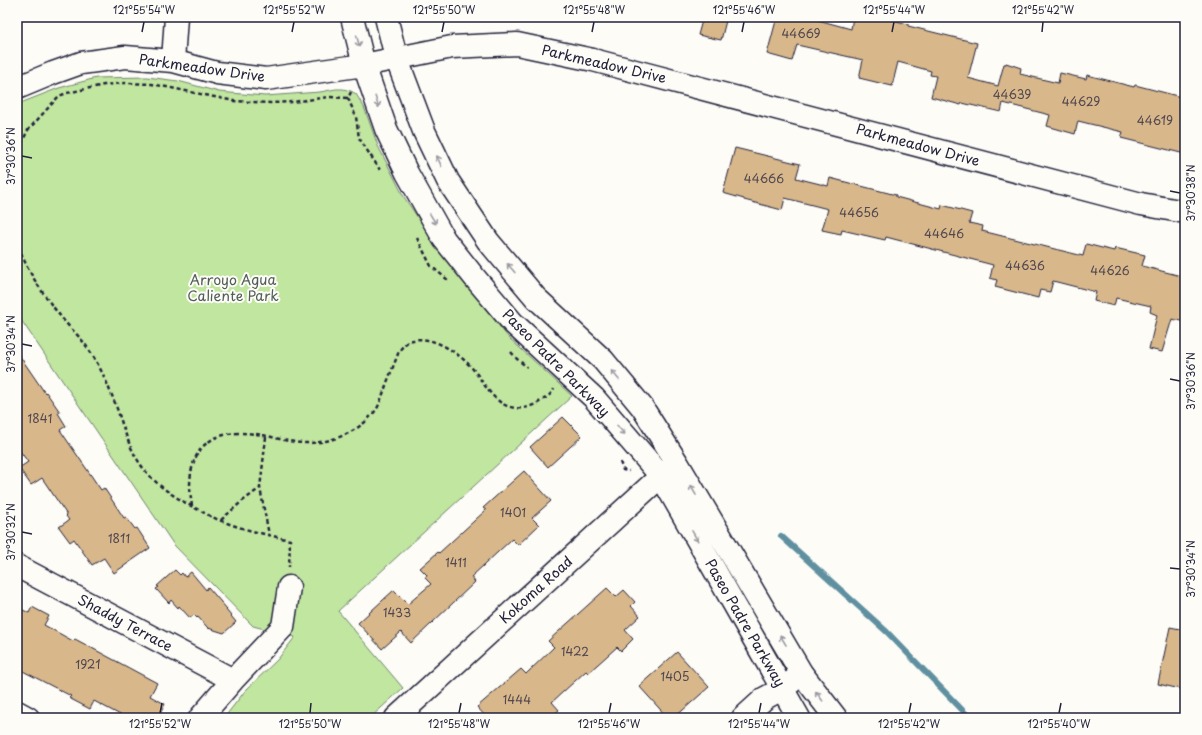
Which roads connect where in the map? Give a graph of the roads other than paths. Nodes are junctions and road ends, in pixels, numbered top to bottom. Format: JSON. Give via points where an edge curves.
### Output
{"nodes":[{"id":1,"x":176,"y":17,"type":"edge"},
{"id":2,"x":352,"y":17,"type":"edge"},
{"id":3,"x":386,"y":17,"type":"edge"},
{"id":4,"x":396,"y":58,"type":"junction"},
{"id":5,"x":173,"y":61,"type":"junction"},
{"id":6,"x":364,"y":65,"type":"junction"},
{"id":7,"x":17,"y":88,"type":"edge"},
{"id":8,"x":1185,"y":212,"type":"edge"},
{"id":9,"x":669,"y":470,"type":"junction"},
{"id":10,"x":17,"y":566,"type":"edge"},
{"id":11,"x":289,"y":587,"type":"road end"},
{"id":12,"x":802,"y":674,"type":"junction"},
{"id":13,"x":233,"y":680,"type":"junction"},
{"id":14,"x":782,"y":689,"type":"junction"},
{"id":15,"x":17,"y":712,"type":"edge"},
{"id":16,"x":28,"y":718,"type":"edge"},
{"id":17,"x":200,"y":718,"type":"edge"},
{"id":18,"x":396,"y":718,"type":"edge"},
{"id":19,"x":743,"y":718,"type":"edge"},
{"id":20,"x":799,"y":718,"type":"edge"},
{"id":21,"x":836,"y":718,"type":"edge"}],
"edges":[{"from":1,"to":5,"type":"street"},
{"from":2,"to":6,"type":"street","name":"Paseo Padre Parkway","one_way":true},
{"from":3,"to":4,"type":"street","name":"Paseo Padre Parkway"},
{"from":4,"to":6,"type":"street","name":"Parkmeadow Drive"},
{"from":4,"to":8,"type":"street","name":"Parkmeadow Drive","via":[[452,47],[517,44],[593,60],[1141,204]]},
{"from":9,"to":4,"type":"street","name":"Paseo Padre Parkway","one_way":true,"via":[[642,407],[608,366],[536,298],[488,241],[448,181],[424,131]]},
{"from":5,"to":6,"type":"street","name":"Parkmeadow Drive","via":[[218,73],[266,79]]},
{"from":5,"to":7,"type":"street","name":"Parkmeadow Drive","via":[[126,57],[81,63]]},
{"from":6,"to":9,"type":"street","name":"Paseo Padre Parkway","one_way":true,"via":[[386,129],[444,239],[513,324]]},
{"from":12,"to":9,"type":"street","name":"Paseo Padre Parkway","one_way":true},
{"from":9,"to":14,"type":"street","name":"Paseo Padre Parkway","one_way":true},
{"from":9,"to":18,"type":"street","name":"Kokoma Road"},
{"from":10,"to":13,"type":"street","name":"Shaddy Terrace"},
{"from":11,"to":13,"type":"street","via":[[283,626]]},
{"from":12,"to":14,"type":"street"},
{"from":21,"to":12,"type":"street","name":"Paseo Padre Parkway","one_way":true},
{"from":13,"to":17,"type":"street"},
{"from":14,"to":19,"type":"street","via":[[765,698]]},
{"from":14,"to":20,"type":"street","name":"Paseo Padre Parkway"},
{"from":15,"to":16,"type":"street"}]}
